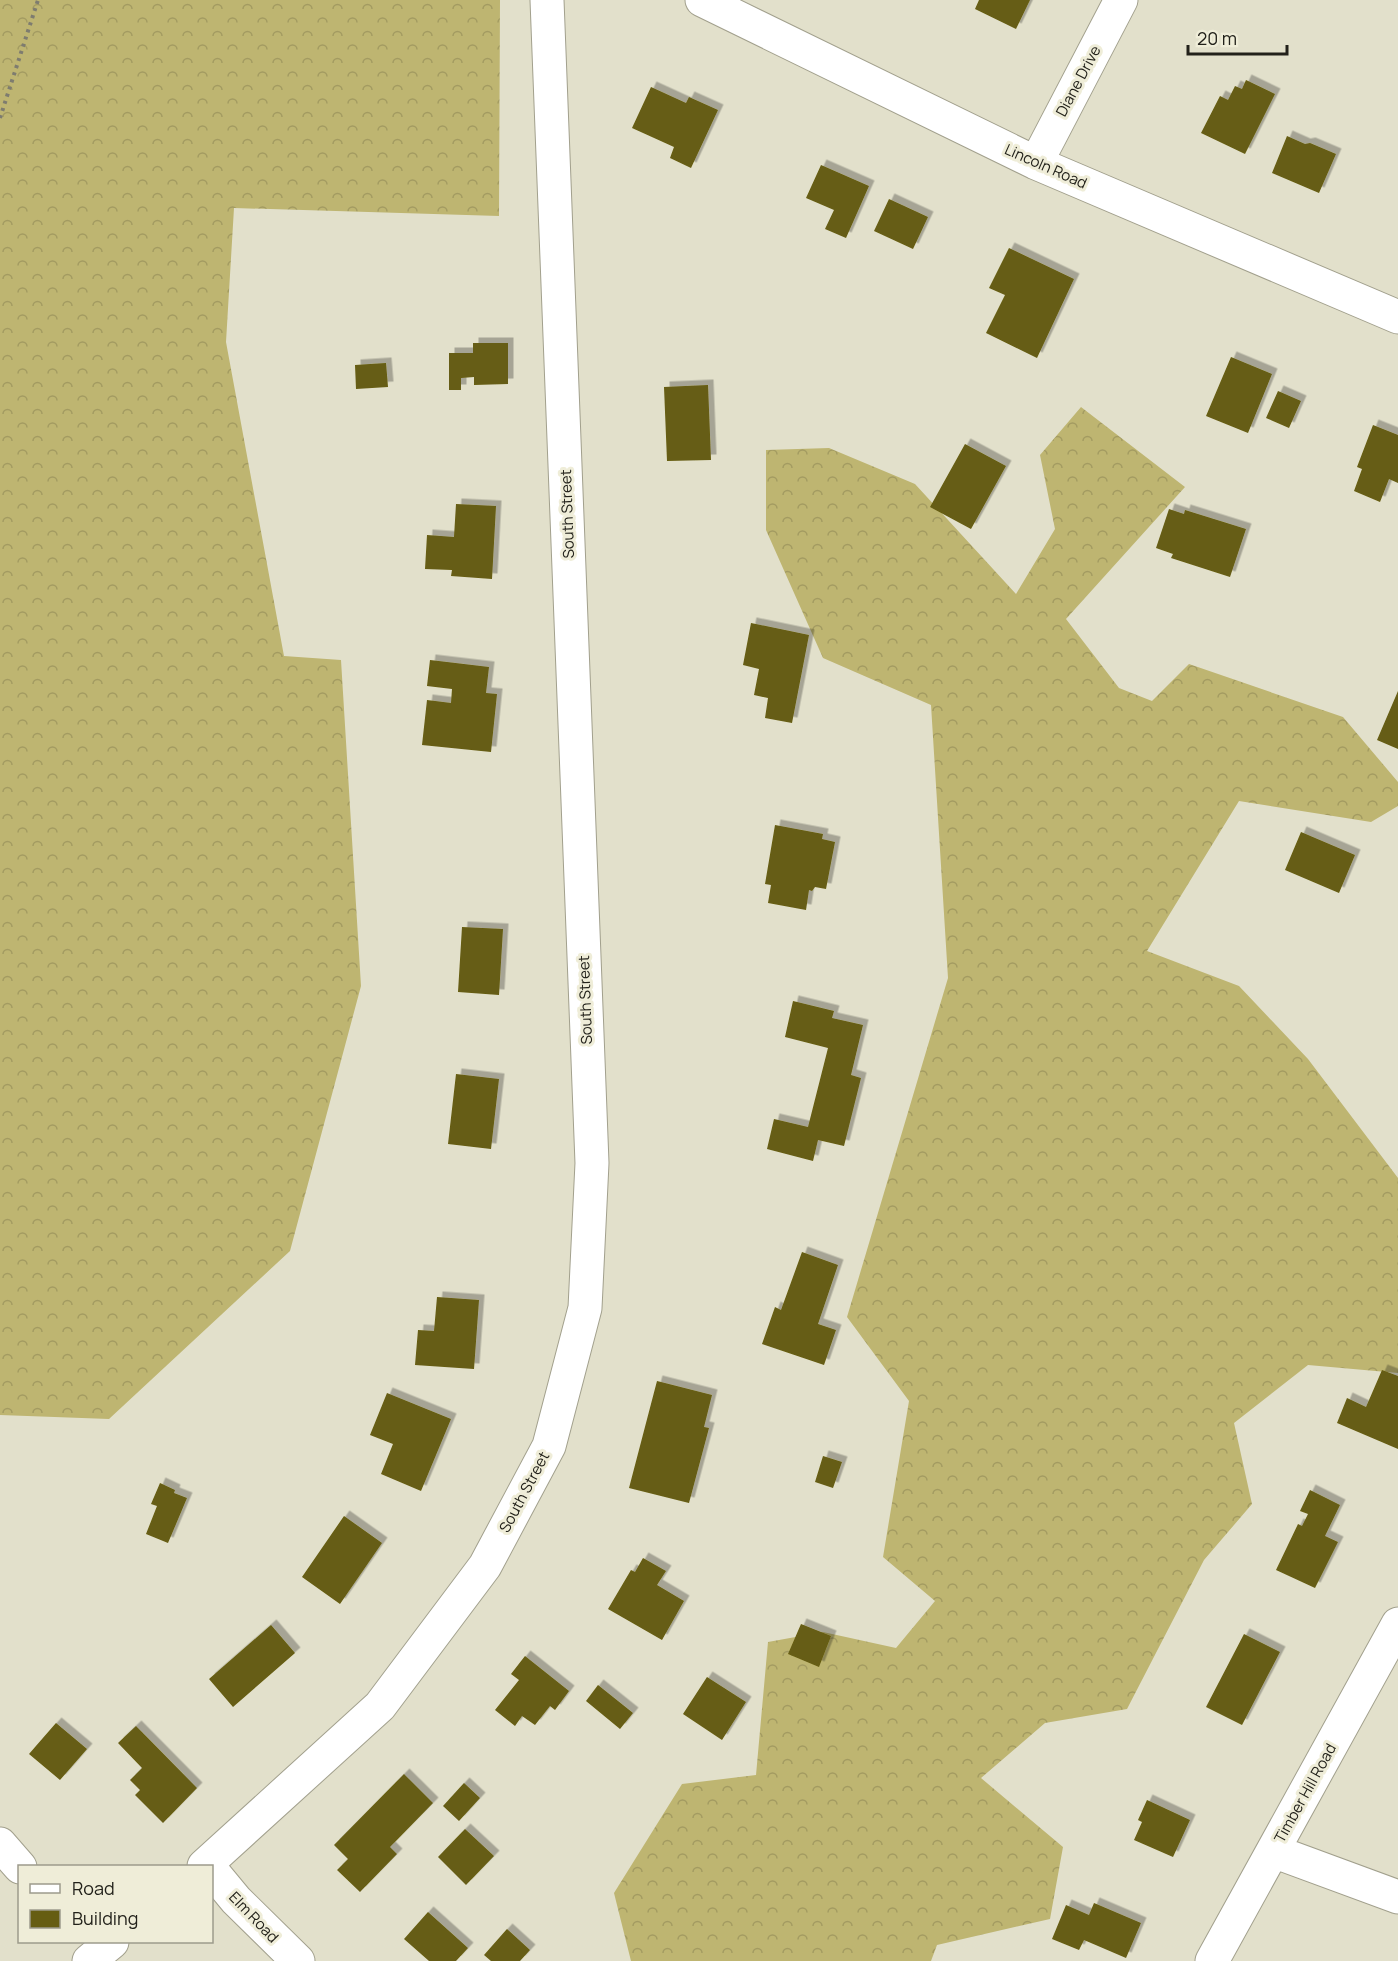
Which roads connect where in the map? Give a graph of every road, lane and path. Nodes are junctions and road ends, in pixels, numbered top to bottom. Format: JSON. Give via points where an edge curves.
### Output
{"nodes":[{"id":1,"x":38,"y":0,"type":"edge"},
{"id":2,"x":547,"y":0,"type":"edge"},
{"id":3,"x":702,"y":0,"type":"edge"},
{"id":4,"x":1120,"y":0,"type":"edge"},
{"id":5,"x":0,"y":118,"type":"edge"},
{"id":6,"x":1036,"y":163,"type":"junction"},
{"id":7,"x":1398,"y":317,"type":"edge"},
{"id":8,"x":1398,"y":1624,"type":"edge"},
{"id":9,"x":0,"y":1844,"type":"edge"},
{"id":10,"x":1273,"y":1851,"type":"junction"},
{"id":11,"x":18,"y":1865,"type":"edge"},
{"id":12,"x":209,"y":1865,"type":"edge"},
{"id":13,"x":213,"y":1874,"type":"edge"},
{"id":14,"x":1398,"y":1897,"type":"edge"},
{"id":15,"x":298,"y":1961,"type":"edge"},
{"id":16,"x":1212,"y":1961,"type":"edge"}],
"edges":[{"from":1,"to":5,"type":"path"},
{"from":2,"to":12,"type":"street","name":"South Street","via":[[592,1163],[585,1308],[549,1446],[485,1566],[380,1706]]},
{"from":3,"to":6,"type":"street","name":"Lincoln Road"},
{"from":4,"to":6,"type":"street","name":"Diane Drive"},
{"from":6,"to":7,"type":"street","name":"Lincoln Road"},
{"from":8,"to":10,"type":"street","name":"Timber Hill Road"},
{"from":9,"to":11,"type":"street"},
{"from":10,"to":14,"type":"street"},
{"from":10,"to":16,"type":"street","name":"Timber Hill Road"},
{"from":13,"to":15,"type":"street","name":"Elm Road"}]}
